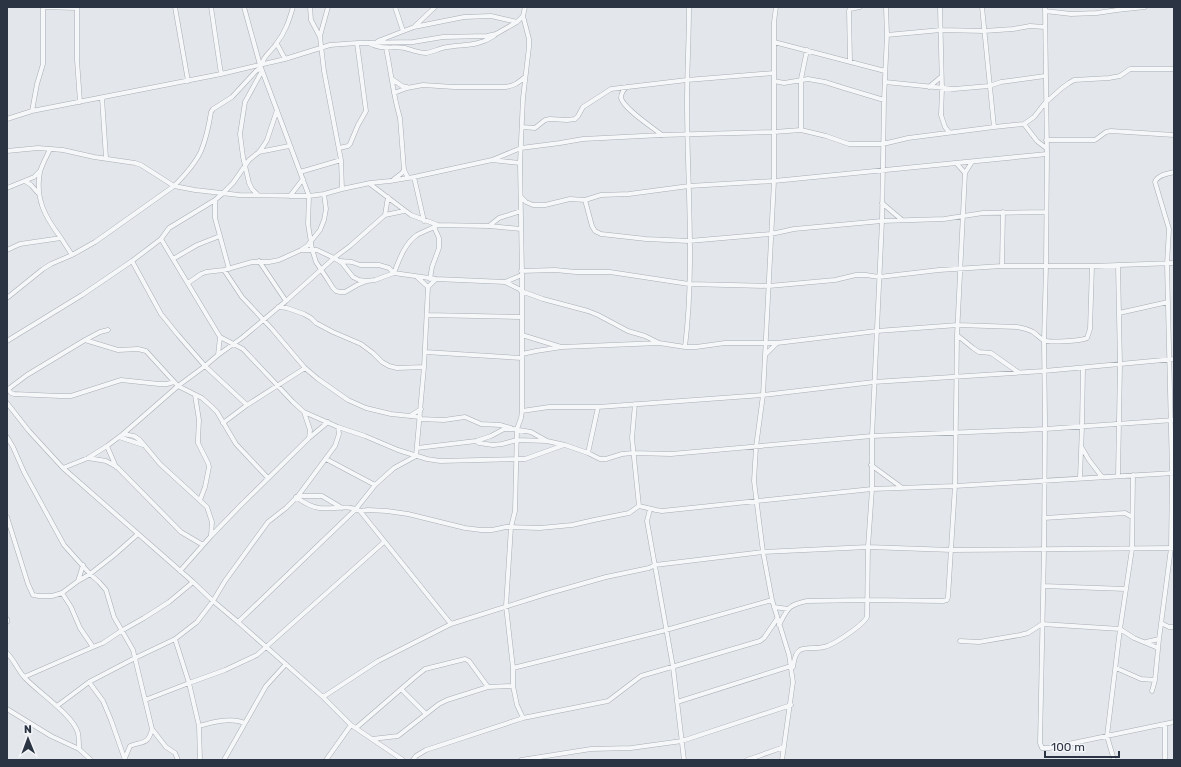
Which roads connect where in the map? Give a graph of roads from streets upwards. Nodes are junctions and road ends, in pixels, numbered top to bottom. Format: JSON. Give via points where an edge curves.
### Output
{"nodes":[{"id":1,"x":43,"y":7,"type":"edge"},
{"id":2,"x":175,"y":7,"type":"edge"},
{"id":3,"x":211,"y":7,"type":"edge"},
{"id":4,"x":244,"y":7,"type":"edge"},
{"id":5,"x":293,"y":7,"type":"edge"},
{"id":6,"x":310,"y":7,"type":"edge"},
{"id":7,"x":328,"y":7,"type":"edge"},
{"id":8,"x":395,"y":7,"type":"edge"},
{"id":9,"x":435,"y":7,"type":"edge"},
{"id":10,"x":525,"y":7,"type":"edge"},
{"id":11,"x":689,"y":7,"type":"edge"},
{"id":12,"x":776,"y":7,"type":"edge"},
{"id":13,"x":860,"y":7,"type":"edge"},
{"id":14,"x":886,"y":7,"type":"edge"},
{"id":15,"x":940,"y":7,"type":"edge"},
{"id":16,"x":982,"y":7,"type":"edge"},
{"id":17,"x":1145,"y":7,"type":"edge"},
{"id":18,"x":77,"y":8,"type":"edge"},
{"id":19,"x":1131,"y":8,"type":"edge"},
{"id":20,"x":1045,"y":9,"type":"edge"},
{"id":21,"x":522,"y":16,"type":"junction"},
{"id":22,"x":517,"y":22,"type":"junction"},
{"id":23,"x":414,"y":27,"type":"junction"},
{"id":24,"x":1045,"y":27,"type":"junction"},
{"id":25,"x":941,"y":30,"type":"junction"},
{"id":26,"x":984,"y":30,"type":"junction"},
{"id":27,"x":403,"y":31,"type":"junction"},
{"id":28,"x":496,"y":34,"type":"junction"},
{"id":29,"x":887,"y":35,"type":"junction"},
{"id":30,"x":320,"y":37,"type":"junction"},
{"id":31,"x":369,"y":42,"type":"junction"},
{"id":32,"x":374,"y":42,"type":"junction"},
{"id":33,"x":774,"y":42,"type":"junction"},
{"id":34,"x":357,"y":43,"type":"junction"},
{"id":35,"x":276,"y":44,"type":"junction"},
{"id":36,"x":321,"y":47,"type":"junction"},
{"id":37,"x":386,"y":48,"type":"junction"},
{"id":38,"x":806,"y":50,"type":"junction"},
{"id":39,"x":285,"y":59,"type":"junction"},
{"id":40,"x":850,"y":61,"type":"junction"},
{"id":41,"x":262,"y":67,"type":"junction"},
{"id":42,"x":1174,"y":69,"type":"edge"},
{"id":43,"x":885,"y":71,"type":"junction"},
{"id":44,"x":774,"y":73,"type":"junction"},
{"id":45,"x":221,"y":74,"type":"junction"},
{"id":46,"x":1045,"y":76,"type":"junction"},
{"id":47,"x":526,"y":77,"type":"junction"},
{"id":48,"x":942,"y":77,"type":"junction"},
{"id":49,"x":392,"y":79,"type":"junction"},
{"id":50,"x":687,"y":80,"type":"junction"},
{"id":51,"x":801,"y":80,"type":"junction"},
{"id":52,"x":188,"y":81,"type":"junction"},
{"id":53,"x":774,"y":81,"type":"junction"},
{"id":54,"x":885,"y":82,"type":"junction"},
{"id":55,"x":627,"y":86,"type":"junction"},
{"id":56,"x":929,"y":86,"type":"junction"},
{"id":57,"x":989,"y":86,"type":"junction"},
{"id":58,"x":407,"y":88,"type":"junction"},
{"id":59,"x":942,"y":89,"type":"junction"},
{"id":60,"x":394,"y":92,"type":"junction"},
{"id":61,"x":102,"y":98,"type":"junction"},
{"id":62,"x":884,"y":100,"type":"junction"},
{"id":63,"x":80,"y":102,"type":"junction"},
{"id":64,"x":1046,"y":103,"type":"junction"},
{"id":65,"x":277,"y":110,"type":"junction"},
{"id":66,"x":32,"y":111,"type":"junction"},
{"id":67,"x":7,"y":119,"type":"edge"},
{"id":68,"x":1024,"y":124,"type":"junction"},
{"id":69,"x":522,"y":127,"type":"junction"},
{"id":70,"x":994,"y":127,"type":"junction"},
{"id":71,"x":801,"y":130,"type":"junction"},
{"id":72,"x":774,"y":132,"type":"junction"},
{"id":73,"x":949,"y":132,"type":"junction"},
{"id":74,"x":662,"y":135,"type":"junction"},
{"id":75,"x":688,"y":135,"type":"junction"},
{"id":76,"x":1174,"y":135,"type":"edge"},
{"id":77,"x":1046,"y":140,"type":"junction"},
{"id":78,"x":883,"y":144,"type":"junction"},
{"id":79,"x":289,"y":146,"type":"junction"},
{"id":80,"x":339,"y":148,"type":"junction"},
{"id":81,"x":521,"y":148,"type":"junction"},
{"id":82,"x":1046,"y":148,"type":"junction"},
{"id":83,"x":50,"y":149,"type":"junction"},
{"id":84,"x":7,"y":151,"type":"edge"},
{"id":85,"x":259,"y":152,"type":"junction"},
{"id":86,"x":1047,"y":154,"type":"junction"},
{"id":87,"x":106,"y":158,"type":"junction"},
{"id":88,"x":341,"y":160,"type":"junction"},
{"id":89,"x":492,"y":160,"type":"junction"},
{"id":90,"x":972,"y":162,"type":"junction"},
{"id":91,"x":520,"y":163,"type":"junction"},
{"id":92,"x":957,"y":164,"type":"junction"},
{"id":93,"x":244,"y":166,"type":"junction"},
{"id":94,"x":404,"y":170,"type":"junction"},
{"id":95,"x":40,"y":171,"type":"junction"},
{"id":96,"x":882,"y":171,"type":"junction"},
{"id":97,"x":300,"y":172,"type":"junction"},
{"id":98,"x":964,"y":172,"type":"junction"},
{"id":99,"x":1174,"y":172,"type":"edge"},
{"id":100,"x":414,"y":177,"type":"junction"},
{"id":101,"x":408,"y":178,"type":"junction"},
{"id":102,"x":303,"y":179,"type":"junction"},
{"id":103,"x":25,"y":181,"type":"junction"},
{"id":104,"x":390,"y":181,"type":"junction"},
{"id":105,"x":774,"y":181,"type":"junction"},
{"id":106,"x":370,"y":183,"type":"junction"},
{"id":107,"x":174,"y":186,"type":"junction"},
{"id":108,"x":689,"y":186,"type":"junction"},
{"id":109,"x":7,"y":188,"type":"edge"},
{"id":110,"x":342,"y":189,"type":"junction"},
{"id":111,"x":38,"y":192,"type":"junction"},
{"id":112,"x":222,"y":194,"type":"junction"},
{"id":113,"x":324,"y":194,"type":"junction"},
{"id":114,"x":258,"y":195,"type":"junction"},
{"id":115,"x":290,"y":196,"type":"junction"},
{"id":116,"x":309,"y":196,"type":"junction"},
{"id":117,"x":388,"y":197,"type":"junction"},
{"id":118,"x":521,"y":197,"type":"junction"},
{"id":119,"x":215,"y":200,"type":"junction"},
{"id":120,"x":585,"y":200,"type":"junction"},
{"id":121,"x":882,"y":203,"type":"junction"},
{"id":122,"x":521,"y":210,"type":"junction"},
{"id":123,"x":404,"y":211,"type":"junction"},
{"id":124,"x":1003,"y":212,"type":"junction"},
{"id":125,"x":1046,"y":212,"type":"junction"},
{"id":126,"x":385,"y":215,"type":"junction"},
{"id":127,"x":963,"y":215,"type":"junction"},
{"id":128,"x":424,"y":221,"type":"junction"},
{"id":129,"x":882,"y":221,"type":"junction"},
{"id":130,"x":903,"y":221,"type":"junction"},
{"id":131,"x":436,"y":226,"type":"junction"},
{"id":132,"x":489,"y":226,"type":"junction"},
{"id":133,"x":521,"y":229,"type":"junction"},
{"id":134,"x":771,"y":234,"type":"junction"},
{"id":135,"x":220,"y":236,"type":"junction"},
{"id":136,"x":61,"y":238,"type":"junction"},
{"id":137,"x":161,"y":239,"type":"junction"},
{"id":138,"x":689,"y":241,"type":"junction"},
{"id":139,"x":311,"y":242,"type":"junction"},
{"id":140,"x":312,"y":249,"type":"junction"},
{"id":141,"x":7,"y":250,"type":"edge"},
{"id":142,"x":301,"y":250,"type":"junction"},
{"id":143,"x":72,"y":255,"type":"junction"},
{"id":144,"x":334,"y":258,"type":"junction"},
{"id":145,"x":173,"y":259,"type":"junction"},
{"id":146,"x":132,"y":261,"type":"junction"},
{"id":147,"x":259,"y":261,"type":"junction"},
{"id":148,"x":340,"y":261,"type":"junction"},
{"id":149,"x":1174,"y":263,"type":"edge"},
{"id":150,"x":1167,"y":264,"type":"junction"},
{"id":151,"x":1118,"y":265,"type":"junction"},
{"id":152,"x":1002,"y":266,"type":"junction"},
{"id":153,"x":1046,"y":266,"type":"junction"},
{"id":154,"x":1092,"y":266,"type":"junction"},
{"id":155,"x":230,"y":269,"type":"junction"},
{"id":156,"x":960,"y":269,"type":"junction"},
{"id":157,"x":224,"y":270,"type":"junction"},
{"id":158,"x":321,"y":270,"type":"junction"},
{"id":159,"x":394,"y":273,"type":"junction"},
{"id":160,"x":522,"y":273,"type":"junction"},
{"id":161,"x":418,"y":277,"type":"junction"},
{"id":162,"x":879,"y":277,"type":"junction"},
{"id":163,"x":430,"y":278,"type":"junction"},
{"id":164,"x":436,"y":279,"type":"junction"},
{"id":165,"x":367,"y":281,"type":"junction"},
{"id":166,"x":504,"y":282,"type":"junction"},
{"id":167,"x":188,"y":283,"type":"junction"},
{"id":168,"x":689,"y":284,"type":"junction"},
{"id":169,"x":769,"y":286,"type":"junction"},
{"id":170,"x":428,"y":287,"type":"junction"},
{"id":171,"x":521,"y":290,"type":"junction"},
{"id":172,"x":7,"y":298,"type":"edge"},
{"id":173,"x":286,"y":301,"type":"junction"},
{"id":174,"x":1168,"y":302,"type":"junction"},
{"id":175,"x":278,"y":307,"type":"junction"},
{"id":176,"x":1119,"y":313,"type":"junction"},
{"id":177,"x":427,"y":315,"type":"junction"},
{"id":178,"x":521,"y":317,"type":"junction"},
{"id":179,"x":262,"y":320,"type":"junction"},
{"id":180,"x":958,"y":326,"type":"junction"},
{"id":181,"x":108,"y":330,"type":"dead end"},
{"id":182,"x":877,"y":331,"type":"junction"},
{"id":183,"x":522,"y":335,"type":"junction"},
{"id":184,"x":958,"y":335,"type":"junction"},
{"id":185,"x":220,"y":337,"type":"junction"},
{"id":186,"x":85,"y":340,"type":"junction"},
{"id":187,"x":7,"y":341,"type":"edge"},
{"id":188,"x":1044,"y":341,"type":"junction"},
{"id":189,"x":659,"y":343,"type":"junction"},
{"id":190,"x":234,"y":344,"type":"junction"},
{"id":191,"x":765,"y":344,"type":"junction"},
{"id":192,"x":777,"y":344,"type":"junction"},
{"id":193,"x":562,"y":347,"type":"junction"},
{"id":194,"x":683,"y":347,"type":"junction"},
{"id":195,"x":425,"y":352,"type":"junction"},
{"id":196,"x":218,"y":355,"type":"junction"},
{"id":197,"x":765,"y":355,"type":"junction"},
{"id":198,"x":522,"y":356,"type":"junction"},
{"id":199,"x":1174,"y":359,"type":"edge"},
{"id":200,"x":1169,"y":360,"type":"junction"},
{"id":201,"x":1120,"y":364,"type":"junction"},
{"id":202,"x":205,"y":366,"type":"junction"},
{"id":203,"x":424,"y":367,"type":"junction"},
{"id":204,"x":305,"y":368,"type":"junction"},
{"id":205,"x":1083,"y":368,"type":"junction"},
{"id":206,"x":1044,"y":371,"type":"junction"},
{"id":207,"x":1019,"y":373,"type":"junction"},
{"id":208,"x":957,"y":377,"type":"junction"},
{"id":209,"x":174,"y":382,"type":"junction"},
{"id":210,"x":874,"y":382,"type":"junction"},
{"id":211,"x":178,"y":386,"type":"junction"},
{"id":212,"x":278,"y":386,"type":"junction"},
{"id":213,"x":7,"y":390,"type":"edge"},
{"id":214,"x":195,"y":395,"type":"junction"},
{"id":215,"x":763,"y":395,"type":"junction"},
{"id":216,"x":635,"y":404,"type":"junction"},
{"id":217,"x":8,"y":405,"type":"edge"},
{"id":218,"x":247,"y":405,"type":"junction"},
{"id":219,"x":598,"y":407,"type":"junction"},
{"id":220,"x":421,"y":409,"type":"junction"},
{"id":221,"x":522,"y":411,"type":"junction"},
{"id":222,"x":304,"y":412,"type":"junction"},
{"id":223,"x":410,"y":416,"type":"junction"},
{"id":224,"x":420,"y":418,"type":"junction"},
{"id":225,"x":1172,"y":420,"type":"edge"},
{"id":226,"x":328,"y":422,"type":"junction"},
{"id":227,"x":223,"y":423,"type":"junction"},
{"id":228,"x":1119,"y":424,"type":"junction"},
{"id":229,"x":1082,"y":426,"type":"junction"},
{"id":230,"x":338,"y":427,"type":"junction"},
{"id":231,"x":515,"y":429,"type":"junction"},
{"id":232,"x":1045,"y":429,"type":"junction"},
{"id":233,"x":956,"y":432,"type":"junction"},
{"id":234,"x":123,"y":434,"type":"junction"},
{"id":235,"x":872,"y":436,"type":"junction"},
{"id":236,"x":7,"y":437,"type":"edge"},
{"id":237,"x":119,"y":437,"type":"junction"},
{"id":238,"x":309,"y":438,"type":"junction"},
{"id":239,"x":517,"y":440,"type":"junction"},
{"id":240,"x":476,"y":441,"type":"junction"},
{"id":241,"x":547,"y":441,"type":"junction"},
{"id":242,"x":143,"y":445,"type":"junction"},
{"id":243,"x":565,"y":445,"type":"junction"},
{"id":244,"x":107,"y":446,"type":"junction"},
{"id":245,"x":756,"y":446,"type":"junction"},
{"id":246,"x":417,"y":448,"type":"junction"},
{"id":247,"x":1082,"y":448,"type":"junction"},
{"id":248,"x":588,"y":453,"type":"junction"},
{"id":249,"x":633,"y":453,"type":"junction"},
{"id":250,"x":416,"y":456,"type":"junction"},
{"id":251,"x":88,"y":458,"type":"junction"},
{"id":252,"x":326,"y":459,"type":"junction"},
{"id":253,"x":516,"y":459,"type":"junction"},
{"id":254,"x":871,"y":465,"type":"junction"},
{"id":255,"x":117,"y":467,"type":"junction"},
{"id":256,"x":63,"y":468,"type":"junction"},
{"id":257,"x":1173,"y":473,"type":"edge"},
{"id":258,"x":1118,"y":476,"type":"junction"},
{"id":259,"x":1133,"y":476,"type":"junction"},
{"id":260,"x":1102,"y":477,"type":"junction"},
{"id":261,"x":268,"y":478,"type":"junction"},
{"id":262,"x":1080,"y":478,"type":"junction"},
{"id":263,"x":1045,"y":480,"type":"junction"},
{"id":264,"x":375,"y":485,"type":"junction"},
{"id":265,"x":955,"y":486,"type":"junction"},
{"id":266,"x":872,"y":488,"type":"junction"},
{"id":267,"x":902,"y":488,"type":"junction"},
{"id":268,"x":297,"y":497,"type":"junction"},
{"id":269,"x":200,"y":500,"type":"junction"},
{"id":270,"x":756,"y":501,"type":"junction"},
{"id":271,"x":640,"y":506,"type":"junction"},
{"id":272,"x":1133,"y":506,"type":"junction"},
{"id":273,"x":342,"y":508,"type":"junction"},
{"id":274,"x":650,"y":509,"type":"junction"},
{"id":275,"x":358,"y":510,"type":"junction"},
{"id":276,"x":1125,"y":513,"type":"junction"},
{"id":277,"x":7,"y":517,"type":"edge"},
{"id":278,"x":1132,"y":517,"type":"junction"},
{"id":279,"x":1044,"y":518,"type":"junction"},
{"id":280,"x":511,"y":527,"type":"junction"},
{"id":281,"x":138,"y":534,"type":"junction"},
{"id":282,"x":211,"y":536,"type":"junction"},
{"id":283,"x":384,"y":542,"type":"junction"},
{"id":284,"x":203,"y":545,"type":"junction"},
{"id":285,"x":868,"y":547,"type":"junction"},
{"id":286,"x":1173,"y":548,"type":"edge"},
{"id":287,"x":1132,"y":549,"type":"junction"},
{"id":288,"x":952,"y":550,"type":"junction"},
{"id":289,"x":1044,"y":550,"type":"junction"},
{"id":290,"x":763,"y":552,"type":"junction"},
{"id":291,"x":83,"y":565,"type":"junction"},
{"id":292,"x":655,"y":566,"type":"junction"},
{"id":293,"x":180,"y":571,"type":"junction"},
{"id":294,"x":90,"y":574,"type":"junction"},
{"id":295,"x":78,"y":581,"type":"junction"},
{"id":296,"x":193,"y":582,"type":"junction"},
{"id":297,"x":1043,"y":586,"type":"junction"},
{"id":298,"x":1126,"y":589,"type":"junction"},
{"id":299,"x":62,"y":593,"type":"junction"},
{"id":300,"x":772,"y":600,"type":"junction"},
{"id":301,"x":867,"y":600,"type":"junction"},
{"id":302,"x":213,"y":601,"type":"junction"},
{"id":303,"x":506,"y":606,"type":"junction"},
{"id":304,"x":774,"y":607,"type":"junction"},
{"id":305,"x":788,"y":609,"type":"junction"},
{"id":306,"x":7,"y":619,"type":"edge"},
{"id":307,"x":777,"y":619,"type":"junction"},
{"id":308,"x":7,"y":622,"type":"edge"},
{"id":309,"x":238,"y":622,"type":"junction"},
{"id":310,"x":1161,"y":623,"type":"junction"},
{"id":311,"x":451,"y":624,"type":"junction"},
{"id":312,"x":1042,"y":624,"type":"junction"},
{"id":313,"x":779,"y":625,"type":"junction"},
{"id":314,"x":1174,"y":627,"type":"edge"},
{"id":315,"x":1120,"y":629,"type":"junction"},
{"id":316,"x":666,"y":630,"type":"junction"},
{"id":317,"x":121,"y":631,"type":"junction"},
{"id":318,"x":175,"y":639,"type":"junction"},
{"id":319,"x":1159,"y":639,"type":"junction"},
{"id":320,"x":960,"y":641,"type":"dead end"},
{"id":321,"x":1145,"y":642,"type":"junction"},
{"id":322,"x":92,"y":647,"type":"junction"},
{"id":323,"x":267,"y":648,"type":"junction"},
{"id":324,"x":1158,"y":648,"type":"junction"},
{"id":325,"x":7,"y":653,"type":"edge"},
{"id":326,"x":135,"y":658,"type":"junction"},
{"id":327,"x":286,"y":664,"type":"junction"},
{"id":328,"x":673,"y":667,"type":"junction"},
{"id":329,"x":513,"y":668,"type":"junction"},
{"id":330,"x":792,"y":668,"type":"junction"},
{"id":331,"x":1116,"y":668,"type":"junction"},
{"id":332,"x":24,"y":677,"type":"junction"},
{"id":333,"x":1155,"y":680,"type":"junction"},
{"id":334,"x":89,"y":682,"type":"junction"},
{"id":335,"x":189,"y":683,"type":"junction"},
{"id":336,"x":513,"y":686,"type":"junction"},
{"id":337,"x":488,"y":687,"type":"junction"},
{"id":338,"x":401,"y":689,"type":"junction"},
{"id":339,"x":1152,"y":691,"type":"dead end"},
{"id":340,"x":324,"y":697,"type":"junction"},
{"id":341,"x":145,"y":700,"type":"junction"},
{"id":342,"x":677,"y":702,"type":"junction"},
{"id":343,"x":57,"y":706,"type":"junction"},
{"id":344,"x":791,"y":706,"type":"junction"},
{"id":345,"x":7,"y":709,"type":"edge"},
{"id":346,"x":426,"y":714,"type":"junction"},
{"id":347,"x":523,"y":718,"type":"junction"},
{"id":348,"x":1174,"y":722,"type":"edge"},
{"id":349,"x":245,"y":723,"type":"junction"},
{"id":350,"x":351,"y":725,"type":"junction"},
{"id":351,"x":1166,"y":725,"type":"junction"},
{"id":352,"x":199,"y":726,"type":"junction"},
{"id":353,"x":356,"y":728,"type":"junction"},
{"id":354,"x":152,"y":729,"type":"junction"},
{"id":355,"x":1107,"y":736,"type":"junction"},
{"id":356,"x":372,"y":739,"type":"junction"},
{"id":357,"x":682,"y":741,"type":"junction"},
{"id":358,"x":784,"y":746,"type":"junction"},
{"id":359,"x":79,"y":749,"type":"junction"},
{"id":360,"x":125,"y":759,"type":"edge"},
{"id":361,"x":91,"y":760,"type":"edge"},
{"id":362,"x":178,"y":760,"type":"edge"},
{"id":363,"x":200,"y":760,"type":"edge"},
{"id":364,"x":224,"y":760,"type":"edge"},
{"id":365,"x":326,"y":760,"type":"edge"},
{"id":366,"x":403,"y":760,"type":"edge"},
{"id":367,"x":413,"y":760,"type":"edge"},
{"id":368,"x":521,"y":760,"type":"edge"},
{"id":369,"x":684,"y":760,"type":"edge"},
{"id":370,"x":747,"y":760,"type":"edge"},
{"id":371,"x":782,"y":760,"type":"edge"},
{"id":372,"x":1114,"y":760,"type":"edge"},
{"id":373,"x":1165,"y":760,"type":"edge"}],
"edges":[{"from":1,"to":18,"type":"street"},
{"from":1,"to":66,"type":"street","via":[[44,64]]},
{"from":2,"to":52,"type":"street"},
{"from":3,"to":45,"type":"street"},
{"from":4,"to":41,"type":"street"},
{"from":5,"to":35,"type":"street","via":[[288,24]]},
{"from":6,"to":30,"type":"street","via":[[311,20]]},
{"from":7,"to":30,"type":"street"},
{"from":8,"to":27,"type":"street"},
{"from":9,"to":23,"type":"street"},
{"from":10,"to":21,"type":"street"},
{"from":11,"to":50,"type":"street"},
{"from":12,"to":33,"type":"street"},
{"from":13,"to":40,"type":"street","via":[[850,9]]},
{"from":14,"to":29,"type":"street"},
{"from":15,"to":25,"type":"street"},
{"from":16,"to":26,"type":"street"},
{"from":17,"to":19,"type":"street"},
{"from":18,"to":63,"type":"street","via":[[76,60]]},
{"from":19,"to":20,"type":"street","via":[[1071,14]]},
{"from":20,"to":24,"type":"street"},
{"from":21,"to":22,"type":"street"},
{"from":21,"to":47,"type":"street","via":[[529,39]]},
{"from":22,"to":23,"type":"street","via":[[480,15]]},
{"from":22,"to":28,"type":"street"},
{"from":23,"to":27,"type":"street"},
{"from":24,"to":26,"type":"street"},
{"from":24,"to":46,"type":"street"},
{"from":25,"to":26,"type":"street"},
{"from":25,"to":29,"type":"street"},
{"from":25,"to":48,"type":"street"},
{"from":26,"to":57,"type":"street"},
{"from":27,"to":32,"type":"street"},
{"from":28,"to":32,"type":"street","via":[[443,37],[414,42]]},
{"from":28,"to":37,"type":"street","via":[[488,40],[472,45],[447,47],[424,53],[404,48]]},
{"from":29,"to":43,"type":"street"},
{"from":30,"to":36,"type":"street"},
{"from":31,"to":32,"type":"street"},
{"from":31,"to":34,"type":"street"},
{"from":31,"to":37,"type":"street"},
{"from":33,"to":38,"type":"street"},
{"from":33,"to":44,"type":"street"},
{"from":34,"to":36,"type":"street"},
{"from":34,"to":80,"type":"street","via":[[366,111],[350,144]]},
{"from":35,"to":39,"type":"street"},
{"from":35,"to":41,"type":"street","via":[[263,60]]},
{"from":36,"to":39,"type":"street"},
{"from":36,"to":80,"type":"street"},
{"from":37,"to":49,"type":"street"},
{"from":38,"to":40,"type":"street"},
{"from":38,"to":51,"type":"street"},
{"from":39,"to":41,"type":"street"},
{"from":40,"to":43,"type":"street"},
{"from":41,"to":45,"type":"street"},
{"from":41,"to":65,"type":"street"},
{"from":41,"to":93,"type":"street","via":[[243,109],[240,134]]},
{"from":41,"to":107,"type":"street","via":[[232,97],[213,109],[200,152]]},
{"from":42,"to":64,"type":"street","via":[[1130,69],[1120,76],[1074,80]]},
{"from":43,"to":54,"type":"street"},
{"from":44,"to":50,"type":"street"},
{"from":44,"to":53,"type":"street"},
{"from":45,"to":52,"type":"street"},
{"from":46,"to":57,"type":"street"},
{"from":46,"to":64,"type":"street"},
{"from":47,"to":58,"type":"street","via":[[513,86],[505,87],[423,85]]},
{"from":47,"to":69,"type":"street"},
{"from":48,"to":56,"type":"street"},
{"from":48,"to":59,"type":"street"},
{"from":49,"to":58,"type":"street"},
{"from":49,"to":60,"type":"street"},
{"from":50,"to":55,"type":"street"},
{"from":50,"to":75,"type":"street"},
{"from":51,"to":53,"type":"street"},
{"from":51,"to":62,"type":"street","via":[[825,82]]},
{"from":51,"to":71,"type":"street"},
{"from":52,"to":61,"type":"street"},
{"from":53,"to":72,"type":"street"},
{"from":54,"to":56,"type":"street"},
{"from":54,"to":62,"type":"street"},
{"from":55,"to":69,"type":"street","via":[[608,90],[592,100],[583,106],[575,119],[550,119],[535,128]]},
{"from":55,"to":74,"type":"street","via":[[621,96],[624,103]]},
{"from":56,"to":59,"type":"street"},
{"from":57,"to":59,"type":"street"},
{"from":57,"to":70,"type":"street"},
{"from":58,"to":60,"type":"street"},
{"from":59,"to":73,"type":"street","via":[[941,115]]},
{"from":60,"to":94,"type":"street","via":[[401,123]]},
{"from":61,"to":63,"type":"street"},
{"from":61,"to":87,"type":"street"},
{"from":62,"to":78,"type":"street"},
{"from":63,"to":66,"type":"street"},
{"from":64,"to":68,"type":"street"},
{"from":64,"to":77,"type":"street"},
{"from":65,"to":79,"type":"street"},
{"from":65,"to":85,"type":"street","via":[[267,140]]},
{"from":66,"to":67,"type":"street"},
{"from":68,"to":70,"type":"street"},
{"from":68,"to":82,"type":"street"},
{"from":69,"to":81,"type":"street"},
{"from":70,"to":73,"type":"street"},
{"from":71,"to":72,"type":"street"},
{"from":71,"to":78,"type":"street","via":[[849,144]]},
{"from":72,"to":75,"type":"street"},
{"from":72,"to":105,"type":"street"},
{"from":73,"to":78,"type":"street"},
{"from":74,"to":75,"type":"street"},
{"from":74,"to":81,"type":"street","via":[[583,138]]},
{"from":75,"to":108,"type":"street"},
{"from":76,"to":77,"type":"street","via":[[1111,131],[1095,140]]},
{"from":77,"to":82,"type":"street"},
{"from":78,"to":96,"type":"street"},
{"from":79,"to":85,"type":"street"},
{"from":79,"to":97,"type":"street"},
{"from":80,"to":88,"type":"street"},
{"from":81,"to":89,"type":"street"},
{"from":81,"to":91,"type":"street"},
{"from":82,"to":86,"type":"street"},
{"from":83,"to":84,"type":"street"},
{"from":83,"to":87,"type":"street"},
{"from":83,"to":95,"type":"street"},
{"from":85,"to":93,"type":"street"},
{"from":86,"to":90,"type":"street"},
{"from":86,"to":125,"type":"street"},
{"from":87,"to":107,"type":"street","via":[[142,165]]},
{"from":88,"to":97,"type":"street"},
{"from":88,"to":110,"type":"street"},
{"from":89,"to":91,"type":"street"},
{"from":89,"to":100,"type":"street"},
{"from":90,"to":92,"type":"street"},
{"from":90,"to":98,"type":"street"},
{"from":91,"to":118,"type":"street"},
{"from":92,"to":96,"type":"street"},
{"from":92,"to":98,"type":"street"},
{"from":93,"to":112,"type":"street"},
{"from":93,"to":114,"type":"street","via":[[249,183]]},
{"from":94,"to":101,"type":"street"},
{"from":94,"to":104,"type":"street"},
{"from":95,"to":103,"type":"street","via":[[34,178]]},
{"from":95,"to":111,"type":"street"},
{"from":96,"to":105,"type":"street"},
{"from":96,"to":121,"type":"street"},
{"from":97,"to":102,"type":"street"},
{"from":98,"to":127,"type":"street"},
{"from":99,"to":150,"type":"street","via":[[1155,180],[1169,228]]},
{"from":100,"to":101,"type":"street"},
{"from":100,"to":128,"type":"street"},
{"from":101,"to":104,"type":"street"},
{"from":102,"to":115,"type":"street"},
{"from":102,"to":116,"type":"street"},
{"from":103,"to":109,"type":"street"},
{"from":103,"to":111,"type":"street"},
{"from":104,"to":106,"type":"street"},
{"from":105,"to":108,"type":"street"},
{"from":105,"to":134,"type":"street"},
{"from":106,"to":110,"type":"street"},
{"from":106,"to":117,"type":"street"},
{"from":107,"to":112,"type":"street"},
{"from":107,"to":143,"type":"street","via":[[95,242]]},
{"from":108,"to":120,"type":"street","via":[[601,195]]},
{"from":108,"to":138,"type":"street"},
{"from":110,"to":113,"type":"street"},
{"from":111,"to":136,"type":"street","via":[[50,223]]},
{"from":112,"to":114,"type":"street"},
{"from":112,"to":119,"type":"street"},
{"from":113,"to":116,"type":"street"},
{"from":113,"to":139,"type":"street","via":[[324,220]]},
{"from":114,"to":115,"type":"street"},
{"from":115,"to":116,"type":"street"},
{"from":116,"to":139,"type":"street","via":[[308,224]]},
{"from":117,"to":123,"type":"street"},
{"from":117,"to":126,"type":"street"},
{"from":118,"to":120,"type":"street","via":[[533,205],[570,199]]},
{"from":118,"to":122,"type":"street"},
{"from":119,"to":135,"type":"street","via":[[214,212]]},
{"from":119,"to":137,"type":"street","via":[[169,228]]},
{"from":120,"to":138,"type":"street","via":[[592,226],[601,234]]},
{"from":121,"to":129,"type":"street"},
{"from":121,"to":130,"type":"street"},
{"from":122,"to":132,"type":"street","via":[[499,218]]},
{"from":122,"to":133,"type":"street"},
{"from":123,"to":126,"type":"street"},
{"from":123,"to":128,"type":"street"},
{"from":124,"to":125,"type":"street"},
{"from":124,"to":127,"type":"street"},
{"from":124,"to":152,"type":"street"},
{"from":125,"to":153,"type":"street"},
{"from":126,"to":144,"type":"street"},
{"from":127,"to":130,"type":"street","via":[[944,219]]},
{"from":127,"to":156,"type":"street"},
{"from":128,"to":131,"type":"street"},
{"from":129,"to":130,"type":"street"},
{"from":129,"to":134,"type":"street","via":[[794,229]]},
{"from":129,"to":162,"type":"street"},
{"from":131,"to":132,"type":"street"},
{"from":131,"to":159,"type":"street","via":[[417,235],[407,245]]},
{"from":131,"to":163,"type":"street","via":[[439,248]]},
{"from":132,"to":133,"type":"street"},
{"from":133,"to":160,"type":"street"},
{"from":134,"to":138,"type":"street"},
{"from":134,"to":169,"type":"street"},
{"from":135,"to":145,"type":"street","via":[[197,245]]},
{"from":135,"to":155,"type":"street"},
{"from":136,"to":141,"type":"street","via":[[20,244]]},
{"from":136,"to":143,"type":"street"},
{"from":137,"to":145,"type":"street"},
{"from":137,"to":146,"type":"street"},
{"from":138,"to":168,"type":"street"},
{"from":139,"to":140,"type":"street"},
{"from":139,"to":142,"type":"street"},
{"from":140,"to":142,"type":"street"},
{"from":140,"to":144,"type":"street"},
{"from":140,"to":158,"type":"street"},
{"from":142,"to":147,"type":"street","via":[[279,260]]},
{"from":143,"to":172,"type":"street","via":[[43,269]]},
{"from":144,"to":148,"type":"street"},
{"from":144,"to":158,"type":"street"},
{"from":145,"to":167,"type":"street"},
{"from":146,"to":187,"type":"street"},
{"from":146,"to":202,"type":"street","via":[[161,314]]},
{"from":147,"to":155,"type":"street"},
{"from":147,"to":173,"type":"street"},
{"from":148,"to":159,"type":"street","via":[[380,265]]},
{"from":148,"to":165,"type":"street","via":[[353,276]]},
{"from":149,"to":150,"type":"street"},
{"from":150,"to":151,"type":"street"},
{"from":150,"to":174,"type":"street"},
{"from":151,"to":154,"type":"street"},
{"from":151,"to":176,"type":"street"},
{"from":152,"to":153,"type":"street"},
{"from":152,"to":156,"type":"street"},
{"from":153,"to":154,"type":"street"},
{"from":153,"to":188,"type":"street"},
{"from":154,"to":188,"type":"street","via":[[1090,329],[1087,338]]},
{"from":155,"to":157,"type":"street"},
{"from":156,"to":162,"type":"street"},
{"from":156,"to":180,"type":"street"},
{"from":157,"to":167,"type":"street","via":[[206,272]]},
{"from":157,"to":179,"type":"street","via":[[242,297]]},
{"from":158,"to":165,"type":"street","via":[[333,288],[340,292]]},
{"from":158,"to":173,"type":"street"},
{"from":159,"to":161,"type":"street"},
{"from":159,"to":165,"type":"street"},
{"from":160,"to":166,"type":"street"},
{"from":160,"to":168,"type":"street","via":[[555,270],[610,272]]},
{"from":160,"to":171,"type":"street"},
{"from":161,"to":163,"type":"street"},
{"from":161,"to":170,"type":"street"},
{"from":162,"to":169,"type":"street","via":[[856,275],[835,280]]},
{"from":162,"to":182,"type":"street"},
{"from":163,"to":164,"type":"street"},
{"from":164,"to":166,"type":"street"},
{"from":164,"to":170,"type":"street"},
{"from":166,"to":171,"type":"street"},
{"from":167,"to":185,"type":"street"},
{"from":168,"to":169,"type":"street"},
{"from":168,"to":194,"type":"street","via":[[686,340]]},
{"from":169,"to":191,"type":"street"},
{"from":170,"to":177,"type":"street"},
{"from":171,"to":178,"type":"street"},
{"from":171,"to":189,"type":"street","via":[[588,311]]},
{"from":173,"to":175,"type":"street"},
{"from":174,"to":176,"type":"street"},
{"from":174,"to":200,"type":"street"},
{"from":175,"to":179,"type":"street"},
{"from":175,"to":203,"type":"street","via":[[304,314],[333,332],[361,344],[389,366]]},
{"from":176,"to":201,"type":"street"},
{"from":177,"to":178,"type":"street"},
{"from":177,"to":195,"type":"street"},
{"from":178,"to":183,"type":"street"},
{"from":179,"to":190,"type":"street"},
{"from":179,"to":204,"type":"street"},
{"from":180,"to":182,"type":"street"},
{"from":180,"to":184,"type":"street"},
{"from":180,"to":188,"type":"street","via":[[1025,328]]},
{"from":181,"to":186,"type":"street"},
{"from":182,"to":192,"type":"street"},
{"from":182,"to":210,"type":"street"},
{"from":183,"to":193,"type":"street"},
{"from":183,"to":198,"type":"street"},
{"from":184,"to":207,"type":"street","via":[[978,352],[991,353]]},
{"from":184,"to":208,"type":"street"},
{"from":185,"to":190,"type":"street"},
{"from":185,"to":196,"type":"street"},
{"from":186,"to":209,"type":"street","via":[[118,350],[146,351]]},
{"from":186,"to":213,"type":"street"},
{"from":188,"to":206,"type":"street"},
{"from":189,"to":193,"type":"street"},
{"from":189,"to":194,"type":"street"},
{"from":190,"to":196,"type":"street"},
{"from":190,"to":212,"type":"street","via":[[243,349]]},
{"from":191,"to":192,"type":"street"},
{"from":191,"to":194,"type":"street","via":[[725,343]]},
{"from":191,"to":197,"type":"street"},
{"from":192,"to":197,"type":"street"},
{"from":193,"to":198,"type":"street"},
{"from":195,"to":198,"type":"street"},
{"from":195,"to":203,"type":"street"},
{"from":196,"to":202,"type":"street"},
{"from":197,"to":215,"type":"street"},
{"from":198,"to":221,"type":"street"},
{"from":199,"to":200,"type":"street"},
{"from":200,"to":201,"type":"street"},
{"from":200,"to":225,"type":"street"},
{"from":201,"to":205,"type":"street"},
{"from":201,"to":228,"type":"street"},
{"from":202,"to":211,"type":"street"},
{"from":202,"to":218,"type":"street"},
{"from":203,"to":220,"type":"street"},
{"from":204,"to":212,"type":"street"},
{"from":204,"to":223,"type":"street","via":[[348,400],[376,410]]},
{"from":205,"to":206,"type":"street"},
{"from":205,"to":229,"type":"street"},
{"from":206,"to":207,"type":"street"},
{"from":206,"to":232,"type":"street"},
{"from":207,"to":208,"type":"street"},
{"from":208,"to":210,"type":"street"},
{"from":208,"to":233,"type":"street"},
{"from":209,"to":211,"type":"street"},
{"from":209,"to":213,"type":"street","via":[[159,384],[121,380],[71,396],[14,394]]},
{"from":210,"to":215,"type":"street"},
{"from":210,"to":235,"type":"street"},
{"from":211,"to":214,"type":"street"},
{"from":211,"to":234,"type":"street"},
{"from":212,"to":218,"type":"street"},
{"from":212,"to":222,"type":"street"},
{"from":214,"to":227,"type":"street","via":[[211,406]]},
{"from":214,"to":269,"type":"street","via":[[199,420],[198,443],[209,467]]},
{"from":215,"to":216,"type":"street"},
{"from":215,"to":245,"type":"street"},
{"from":216,"to":219,"type":"street"},
{"from":216,"to":249,"type":"street"},
{"from":217,"to":256,"type":"street"},
{"from":218,"to":227,"type":"street"},
{"from":219,"to":221,"type":"street","via":[[549,407]]},
{"from":219,"to":248,"type":"street"},
{"from":220,"to":223,"type":"street"},
{"from":220,"to":224,"type":"street"},
{"from":221,"to":231,"type":"street"},
{"from":222,"to":226,"type":"street"},
{"from":222,"to":238,"type":"street","via":[[310,430]]},
{"from":223,"to":224,"type":"street"},
{"from":224,"to":231,"type":"street","via":[[444,420],[465,417],[481,424]]},
{"from":224,"to":246,"type":"street"},
{"from":225,"to":228,"type":"street"},
{"from":225,"to":257,"type":"street"},
{"from":226,"to":230,"type":"street"},
{"from":226,"to":238,"type":"street"},
{"from":227,"to":261,"type":"street","via":[[236,444]]},
{"from":228,"to":229,"type":"street"},
{"from":228,"to":258,"type":"street"},
{"from":229,"to":232,"type":"street"},
{"from":229,"to":247,"type":"street"},
{"from":230,"to":250,"type":"street"},
{"from":230,"to":252,"type":"street","via":[[337,442]]},
{"from":231,"to":239,"type":"street"},
{"from":231,"to":240,"type":"street","via":[[504,430]]},
{"from":231,"to":241,"type":"street","via":[[531,432]]},
{"from":232,"to":233,"type":"street"},
{"from":232,"to":263,"type":"street"},
{"from":233,"to":235,"type":"street"},
{"from":233,"to":265,"type":"street"},
{"from":234,"to":237,"type":"street"},
{"from":234,"to":242,"type":"street","via":[[134,436]]},
{"from":235,"to":245,"type":"street"},
{"from":235,"to":254,"type":"street"},
{"from":236,"to":291,"type":"street","via":[[64,545]]},
{"from":237,"to":242,"type":"street"},
{"from":237,"to":244,"type":"street"},
{"from":238,"to":261,"type":"street"},
{"from":239,"to":240,"type":"street","via":[[493,445]]},
{"from":239,"to":241,"type":"street"},
{"from":239,"to":253,"type":"street"},
{"from":240,"to":246,"type":"street"},
{"from":241,"to":243,"type":"street"},
{"from":242,"to":269,"type":"street"},
{"from":243,"to":248,"type":"street"},
{"from":243,"to":253,"type":"street"},
{"from":244,"to":251,"type":"street"},
{"from":244,"to":255,"type":"street"},
{"from":245,"to":249,"type":"street","via":[[671,454]]},
{"from":245,"to":270,"type":"street"},
{"from":246,"to":250,"type":"street"},
{"from":247,"to":260,"type":"street"},
{"from":247,"to":262,"type":"street"},
{"from":248,"to":249,"type":"street","via":[[606,459]]},
{"from":249,"to":271,"type":"street"},
{"from":250,"to":253,"type":"street","via":[[440,461]]},
{"from":250,"to":264,"type":"street","via":[[394,468]]},
{"from":251,"to":255,"type":"street","via":[[106,461]]},
{"from":251,"to":256,"type":"street"},
{"from":252,"to":264,"type":"street"},
{"from":252,"to":268,"type":"street"},
{"from":253,"to":280,"type":"street","via":[[515,510]]},
{"from":254,"to":266,"type":"street"},
{"from":254,"to":267,"type":"street"},
{"from":255,"to":284,"type":"street","via":[[180,532]]},
{"from":256,"to":281,"type":"street"},
{"from":257,"to":259,"type":"street"},
{"from":257,"to":286,"type":"street"},
{"from":258,"to":259,"type":"street"},
{"from":258,"to":260,"type":"street"},
{"from":259,"to":272,"type":"street"},
{"from":260,"to":262,"type":"street"},
{"from":261,"to":282,"type":"street"},
{"from":262,"to":263,"type":"street"},
{"from":263,"to":265,"type":"street"},
{"from":263,"to":279,"type":"street"},
{"from":264,"to":275,"type":"street"},
{"from":265,"to":267,"type":"street"},
{"from":265,"to":288,"type":"street"},
{"from":266,"to":267,"type":"street"},
{"from":266,"to":270,"type":"street"},
{"from":266,"to":285,"type":"street"},
{"from":268,"to":273,"type":"street","via":[[317,508]]},
{"from":268,"to":273,"type":"street","via":[[322,496]]},
{"from":268,"to":302,"type":"street","via":[[268,522]]},
{"from":269,"to":282,"type":"street","via":[[207,507],[211,517]]},
{"from":270,"to":274,"type":"street","via":[[662,511]]},
{"from":270,"to":290,"type":"street"},
{"from":271,"to":274,"type":"street"},
{"from":271,"to":280,"type":"street","via":[[629,513],[572,525]]},
{"from":272,"to":276,"type":"street"},
{"from":272,"to":278,"type":"street"},
{"from":273,"to":275,"type":"street"},
{"from":274,"to":292,"type":"street","via":[[647,521]]},
{"from":275,"to":280,"type":"street","via":[[408,514],[481,530]]},
{"from":275,"to":283,"type":"street"},
{"from":275,"to":309,"type":"street"},
{"from":276,"to":278,"type":"street"},
{"from":276,"to":279,"type":"street"},
{"from":277,"to":299,"type":"street","via":[[33,595],[52,596]]},
{"from":278,"to":287,"type":"street"},
{"from":279,"to":289,"type":"street"},
{"from":280,"to":303,"type":"street"},
{"from":281,"to":293,"type":"street"},
{"from":281,"to":294,"type":"street"},
{"from":282,"to":284,"type":"street"},
{"from":283,"to":311,"type":"street"},
{"from":283,"to":323,"type":"street"},
{"from":284,"to":293,"type":"street"},
{"from":285,"to":288,"type":"street"},
{"from":285,"to":290,"type":"street"},
{"from":285,"to":301,"type":"street"},
{"from":286,"to":287,"type":"street"},
{"from":286,"to":310,"type":"street"},
{"from":287,"to":289,"type":"street"},
{"from":287,"to":298,"type":"street"},
{"from":288,"to":289,"type":"street"},
{"from":288,"to":301,"type":"street","via":[[947,600]]},
{"from":289,"to":297,"type":"street"},
{"from":290,"to":292,"type":"street"},
{"from":290,"to":300,"type":"street"},
{"from":291,"to":294,"type":"street"},
{"from":291,"to":295,"type":"street"},
{"from":292,"to":303,"type":"street"},
{"from":292,"to":316,"type":"street"},
{"from":293,"to":296,"type":"street"},
{"from":294,"to":295,"type":"street"},
{"from":294,"to":317,"type":"street","via":[[106,590]]},
{"from":295,"to":299,"type":"street"},
{"from":296,"to":302,"type":"street"},
{"from":296,"to":317,"type":"street","via":[[169,602]]},
{"from":297,"to":298,"type":"street"},
{"from":297,"to":312,"type":"street"},
{"from":298,"to":315,"type":"street"},
{"from":299,"to":322,"type":"street"},
{"from":300,"to":304,"type":"street"},
{"from":300,"to":316,"type":"street"},
{"from":301,"to":305,"type":"street","via":[[807,601],[797,603]]},
{"from":301,"to":330,"type":"street","via":[[867,617],[862,624],[827,647],[801,649],[795,656]]},
{"from":302,"to":309,"type":"street"},
{"from":302,"to":318,"type":"street","via":[[196,622]]},
{"from":303,"to":311,"type":"street"},
{"from":303,"to":329,"type":"street"},
{"from":304,"to":305,"type":"street"},
{"from":304,"to":307,"type":"street"},
{"from":305,"to":313,"type":"street"},
{"from":306,"to":308,"type":"street"},
{"from":307,"to":313,"type":"street"},
{"from":307,"to":328,"type":"street","via":[[760,641]]},
{"from":309,"to":323,"type":"street"},
{"from":310,"to":314,"type":"street"},
{"from":310,"to":319,"type":"street"},
{"from":311,"to":340,"type":"street","via":[[378,661]]},
{"from":312,"to":315,"type":"street"},
{"from":312,"to":320,"type":"street","via":[[1020,635],[979,642]]},
{"from":312,"to":355,"type":"street","via":[[1042,748]]},
{"from":313,"to":330,"type":"street"},
{"from":315,"to":321,"type":"street"},
{"from":315,"to":331,"type":"street"},
{"from":316,"to":328,"type":"street"},
{"from":316,"to":329,"type":"street"},
{"from":317,"to":322,"type":"street"},
{"from":317,"to":326,"type":"street","via":[[132,647]]},
{"from":318,"to":326,"type":"street"},
{"from":318,"to":335,"type":"street"},
{"from":319,"to":321,"type":"street"},
{"from":319,"to":324,"type":"street"},
{"from":321,"to":324,"type":"street"},
{"from":322,"to":332,"type":"street"},
{"from":323,"to":327,"type":"street"},
{"from":323,"to":335,"type":"street","via":[[258,656]]},
{"from":324,"to":333,"type":"street"},
{"from":325,"to":332,"type":"street"},
{"from":326,"to":334,"type":"street"},
{"from":326,"to":341,"type":"street"},
{"from":327,"to":340,"type":"street"},
{"from":327,"to":349,"type":"street","via":[[266,686]]},
{"from":328,"to":342,"type":"street"},
{"from":328,"to":347,"type":"street","via":[[641,676],[608,700]]},
{"from":329,"to":336,"type":"street"},
{"from":330,"to":342,"type":"street"},
{"from":330,"to":344,"type":"street"},
{"from":331,"to":333,"type":"street","via":[[1141,678]]},
{"from":331,"to":355,"type":"street"},
{"from":332,"to":343,"type":"street"},
{"from":333,"to":339,"type":"street"},
{"from":334,"to":343,"type":"street"},
{"from":334,"to":360,"type":"street","via":[[103,701]]},
{"from":335,"to":341,"type":"street"},
{"from":335,"to":352,"type":"street"},
{"from":336,"to":337,"type":"street"},
{"from":336,"to":347,"type":"street"},
{"from":337,"to":338,"type":"street","via":[[465,659],[425,669]]},
{"from":337,"to":346,"type":"street","via":[[446,700]]},
{"from":338,"to":346,"type":"street"},
{"from":338,"to":353,"type":"street"},
{"from":340,"to":350,"type":"street"},
{"from":341,"to":354,"type":"street"},
{"from":342,"to":357,"type":"street"},
{"from":343,"to":359,"type":"street","via":[[78,732]]},
{"from":344,"to":357,"type":"street"},
{"from":344,"to":358,"type":"street"},
{"from":345,"to":359,"type":"street","via":[[51,736]]},
{"from":346,"to":356,"type":"street","via":[[398,736]]},
{"from":347,"to":367,"type":"street","via":[[426,750]]},
{"from":348,"to":351,"type":"street"},
{"from":349,"to":352,"type":"street","via":[[231,720]]},
{"from":349,"to":364,"type":"street"},
{"from":350,"to":353,"type":"street"},
{"from":350,"to":365,"type":"street"},
{"from":351,"to":355,"type":"street"},
{"from":351,"to":373,"type":"street"},
{"from":352,"to":363,"type":"street"},
{"from":353,"to":356,"type":"street"},
{"from":354,"to":360,"type":"street","via":[[147,741],[130,746]]},
{"from":354,"to":362,"type":"street","via":[[166,747],[175,753]]},
{"from":355,"to":372,"type":"street"},
{"from":356,"to":366,"type":"street"},
{"from":357,"to":368,"type":"street","via":[[631,748],[591,749]]},
{"from":357,"to":369,"type":"street"},
{"from":358,"to":370,"type":"street"},
{"from":358,"to":371,"type":"street"},
{"from":359,"to":361,"type":"street"}]}
